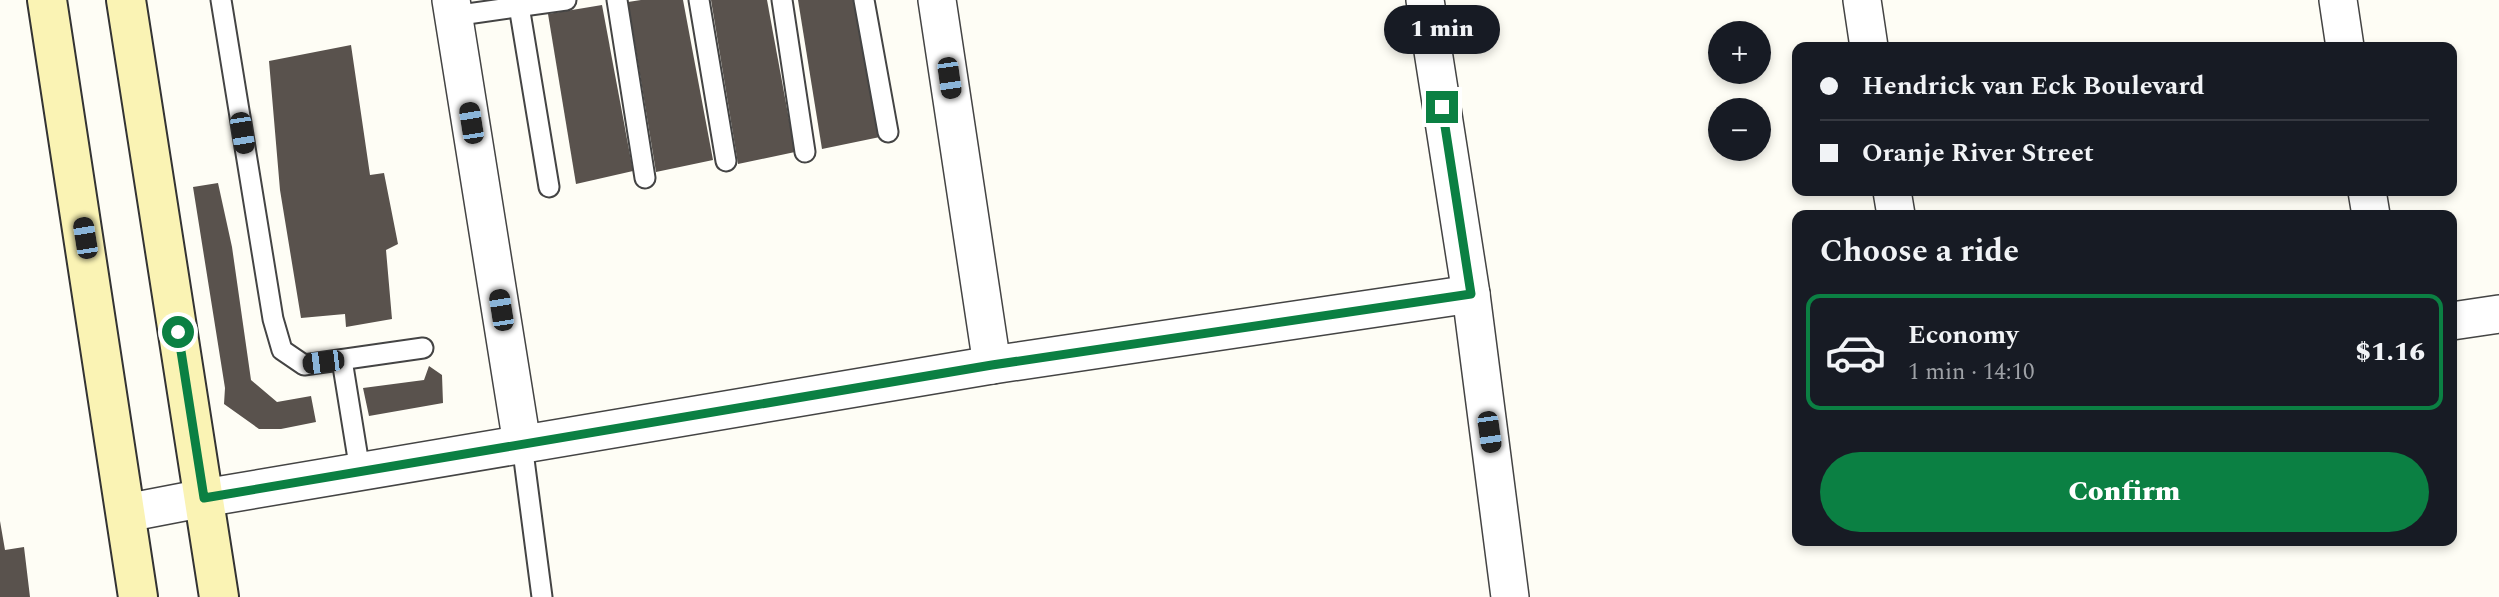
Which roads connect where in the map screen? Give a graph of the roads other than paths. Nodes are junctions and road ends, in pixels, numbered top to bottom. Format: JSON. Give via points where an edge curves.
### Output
{"nodes":[{"id":1,"x":47,"y":0,"type":"edge"},
{"id":2,"x":126,"y":0,"type":"edge"},
{"id":3,"x":221,"y":0,"type":"edge"},
{"id":4,"x":566,"y":0,"type":"edge"},
{"id":5,"x":617,"y":0,"type":"edge"},
{"id":6,"x":699,"y":0,"type":"edge"},
{"id":7,"x":782,"y":0,"type":"edge"},
{"id":8,"x":864,"y":0,"type":"edge"},
{"id":9,"x":937,"y":0,"type":"edge"},
{"id":10,"x":1425,"y":0,"type":"edge"},
{"id":11,"x":1862,"y":0,"type":"edge"},
{"id":12,"x":2338,"y":0,"type":"edge"},
{"id":13,"x":519,"y":3,"type":"edge"},
{"id":14,"x":452,"y":8,"type":"edge"},
{"id":15,"x":1868,"y":42,"type":"edge"},
{"id":16,"x":2344,"y":42,"type":"edge"},
{"id":17,"x":888,"y":132,"type":"dead end"},
{"id":18,"x":805,"y":152,"type":"dead end"},
{"id":19,"x":726,"y":161,"type":"dead end"},
{"id":20,"x":645,"y":178,"type":"dead end"},
{"id":21,"x":550,"y":187,"type":"dead end"},
{"id":22,"x":1471,"y":294,"type":"junction"},
{"id":23,"x":2499,"y":314,"type":"edge"},
{"id":24,"x":2457,"y":320,"type":"edge"},
{"id":25,"x":423,"y":348,"type":"dead end"},
{"id":26,"x":342,"y":360,"type":"junction"},
{"id":27,"x":992,"y":365,"type":"junction"},
{"id":28,"x":522,"y":444,"type":"junction"},
{"id":29,"x":360,"y":471,"type":"junction"},
{"id":30,"x":204,"y":498,"type":"junction"},
{"id":31,"x":126,"y":513,"type":"junction"},
{"id":32,"x":138,"y":597,"type":"edge"},
{"id":33,"x":219,"y":597,"type":"edge"},
{"id":34,"x":542,"y":597,"type":"edge"},
{"id":35,"x":1510,"y":597,"type":"edge"}],
"edges":[{"from":1,"to":31,"type":"main road"},
{"from":2,"to":30,"type":"main road"},
{"from":3,"to":26,"type":"lane","via":[[273,319],[282,350],[304,365]]},
{"from":4,"to":13,"type":"lane"},
{"from":5,"to":20,"type":"lane"},
{"from":6,"to":19,"type":"lane"},
{"from":7,"to":18,"type":"lane"},
{"from":8,"to":17,"type":"lane"},
{"from":9,"to":27,"type":"street"},
{"from":10,"to":22,"type":"street"},
{"from":11,"to":15,"type":"street"},
{"from":12,"to":16,"type":"street"},
{"from":13,"to":14,"type":"lane"},
{"from":13,"to":21,"type":"lane"},
{"from":14,"to":28,"type":"street"},
{"from":22,"to":27,"type":"street"},
{"from":22,"to":35,"type":"street"},
{"from":23,"to":24,"type":"street"},
{"from":25,"to":26,"type":"lane"},
{"from":26,"to":29,"type":"lane"},
{"from":27,"to":28,"type":"street"},
{"from":28,"to":29,"type":"street"},
{"from":28,"to":34,"type":"lane"},
{"from":29,"to":30,"type":"street"},
{"from":30,"to":31,"type":"street"},
{"from":30,"to":33,"type":"main road"},
{"from":31,"to":32,"type":"main road"}]}
